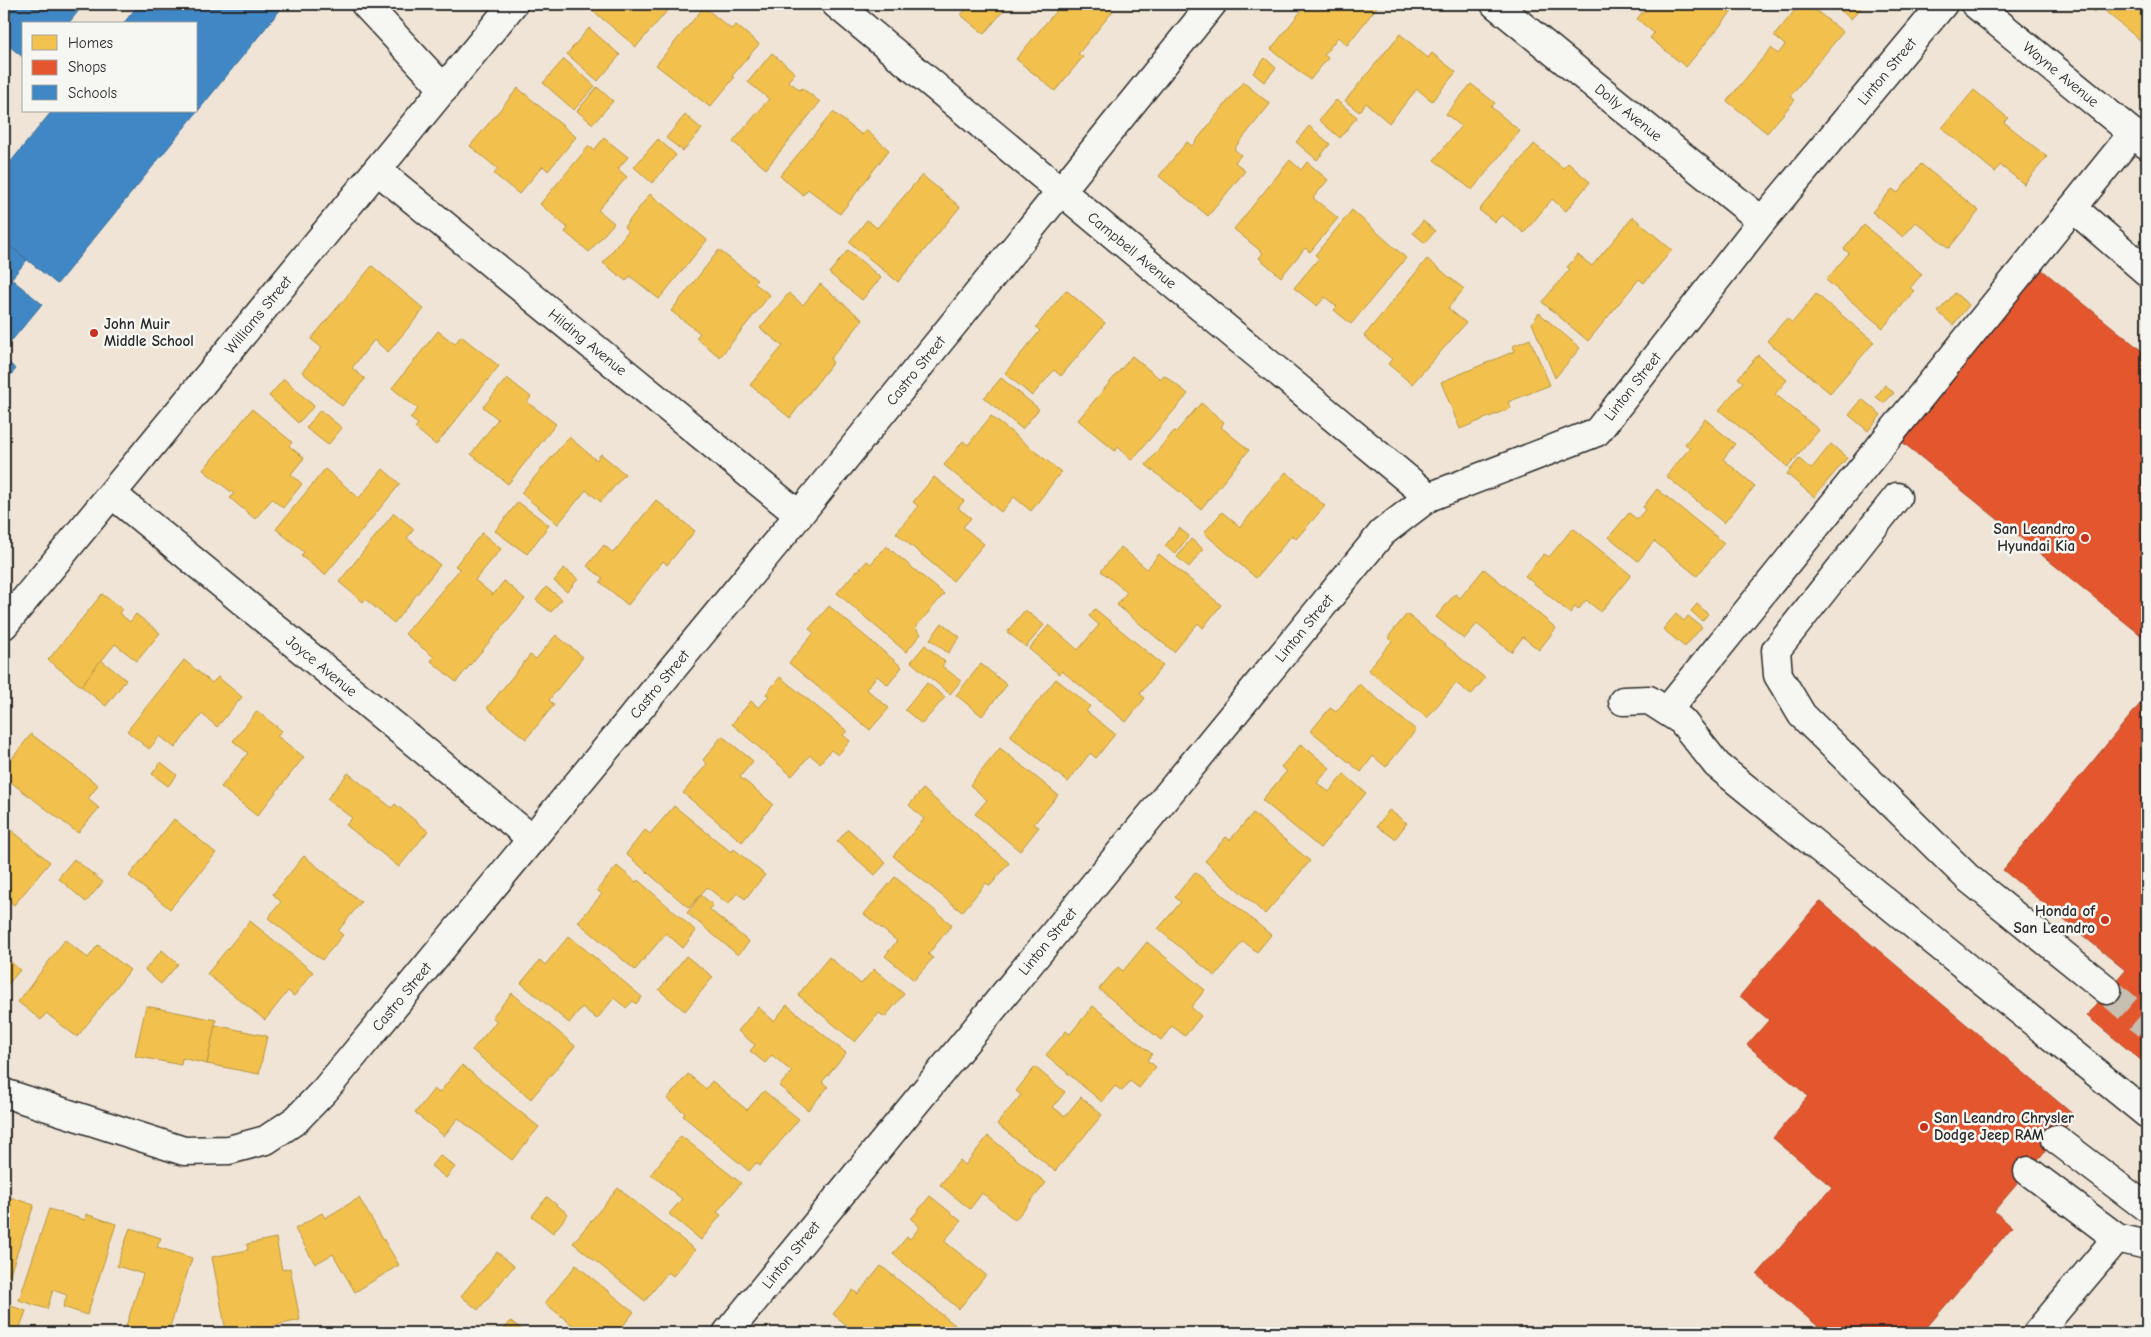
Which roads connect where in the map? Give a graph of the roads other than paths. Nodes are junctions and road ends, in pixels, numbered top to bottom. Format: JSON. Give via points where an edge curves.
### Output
{"nodes":[{"id":1,"x":365,"y":4,"type":"edge"},
{"id":2,"x":513,"y":4,"type":"edge"},
{"id":3,"x":836,"y":4,"type":"edge"},
{"id":4,"x":1212,"y":4,"type":"edge"},
{"id":5,"x":1495,"y":4,"type":"edge"},
{"id":6,"x":1943,"y":4,"type":"edge"},
{"id":7,"x":1975,"y":4,"type":"edge"},
{"id":8,"x":444,"y":89,"type":"junction"},
{"id":9,"x":2140,"y":139,"type":"edge"},
{"id":10,"x":377,"y":170,"type":"junction"},
{"id":11,"x":1061,"y":189,"type":"junction"},
{"id":12,"x":2073,"y":208,"type":"junction"},
{"id":13,"x":1762,"y":221,"type":"junction"},
{"id":14,"x":2147,"y":272,"type":"edge"},
{"id":15,"x":112,"y":494,"type":"junction"},
{"id":16,"x":1429,"y":496,"type":"junction"},
{"id":17,"x":1897,"y":497,"type":"dead end"},
{"id":18,"x":800,"y":516,"type":"junction"},
{"id":19,"x":4,"y":625,"type":"edge"},
{"id":20,"x":1623,"y":701,"type":"dead end"},
{"id":21,"x":1667,"y":711,"type":"junction"},
{"id":22,"x":531,"y":838,"type":"junction"},
{"id":23,"x":2107,"y":990,"type":"tunnel mouth"},
{"id":24,"x":4,"y":1093,"type":"edge"},
{"id":25,"x":2147,"y":1114,"type":"edge"},
{"id":26,"x":2056,"y":1139,"type":"dead end"},
{"id":27,"x":2028,"y":1171,"type":"dead end"},
{"id":28,"x":2147,"y":1208,"type":"edge"},
{"id":29,"x":2117,"y":1238,"type":"junction"},
{"id":30,"x":2147,"y":1245,"type":"edge"},
{"id":31,"x":727,"y":1333,"type":"edge"},
{"id":32,"x":2037,"y":1333,"type":"edge"}],
"edges":[{"from":1,"to":8,"type":"street"},
{"from":2,"to":8,"type":"street","name":"Williams Street"},
{"from":3,"to":11,"type":"street","name":"Campbell Avenue"},
{"from":4,"to":11,"type":"street","name":"Castro Street"},
{"from":5,"to":13,"type":"street","name":"Dolly Avenue"},
{"from":6,"to":13,"type":"street","name":"Linton Street"},
{"from":7,"to":9,"type":"street","name":"Wayne Avenue"},
{"from":8,"to":10,"type":"street","name":"Williams Street"},
{"from":9,"to":12,"type":"street"},
{"from":10,"to":15,"type":"street","name":"Williams Street"},
{"from":10,"to":18,"type":"street","name":"Hilding Avenue"},
{"from":11,"to":16,"type":"street","name":"Campbell Avenue"},
{"from":11,"to":18,"type":"street","name":"Castro Street"},
{"from":12,"to":14,"type":"street"},
{"from":12,"to":21,"type":"street"},
{"from":13,"to":16,"type":"street","name":"Linton Street","via":[[1596,432]]},
{"from":15,"to":19,"type":"street","name":"Williams Street"},
{"from":15,"to":22,"type":"street","name":"Joyce Avenue"},
{"from":16,"to":31,"type":"street","name":"Linton Street","via":[[1382,533]]},
{"from":17,"to":23,"type":"street","via":[[1776,650],[1778,675],[1802,715],[1968,878]]},
{"from":18,"to":22,"type":"street","name":"Castro Street"},
{"from":20,"to":21,"type":"street","via":[[1649,700]]},
{"from":21,"to":25,"type":"street","via":[[1682,721],[1717,765]]},
{"from":22,"to":24,"type":"street","name":"Castro Street","via":[[325,1090],[296,1120],[266,1140],[229,1150],[184,1152]]},
{"from":26,"to":28,"type":"street"},
{"from":27,"to":29,"type":"street"},
{"from":29,"to":30,"type":"street"},
{"from":29,"to":32,"type":"street"}]}
